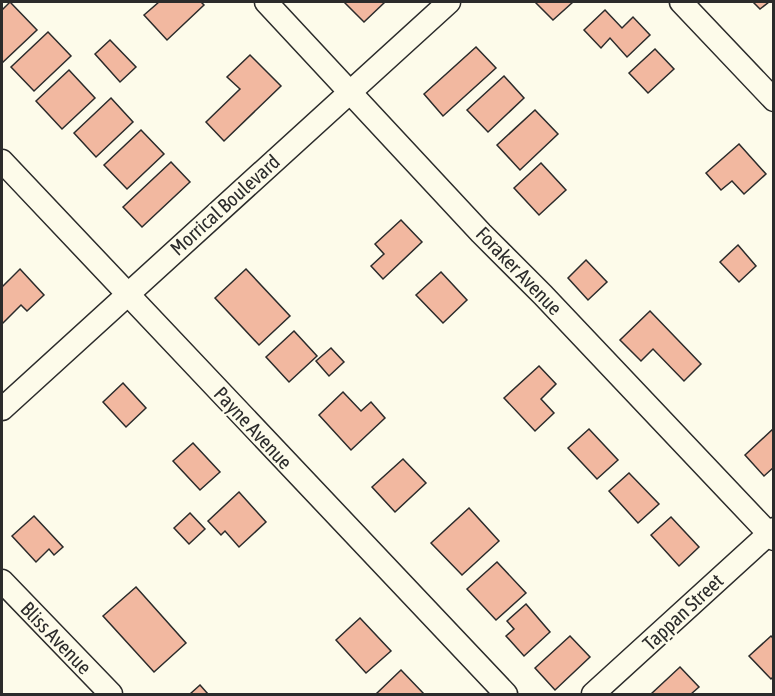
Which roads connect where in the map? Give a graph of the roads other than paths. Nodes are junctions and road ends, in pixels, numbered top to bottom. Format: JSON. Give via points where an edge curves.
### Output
{"nodes":[{"id":1,"x":266,"y":2,"type":"edge"},
{"id":2,"x":449,"y":2,"type":"edge"},
{"id":3,"x":681,"y":2,"type":"edge"},
{"id":4,"x":350,"y":92,"type":"junction"},
{"id":5,"x":774,"y":100,"type":"edge"},
{"id":6,"x":2,"y":161,"type":"edge"},
{"id":7,"x":127,"y":295,"type":"junction"},
{"id":8,"x":2,"y":410,"type":"edge"},
{"id":9,"x":772,"y":534,"type":"edge"},
{"id":10,"x":2,"y":581,"type":"edge"},
{"id":11,"x":111,"y":694,"type":"edge"},
{"id":12,"x":506,"y":694,"type":"edge"},
{"id":13,"x":593,"y":694,"type":"edge"}],
"edges":[{"from":1,"to":4,"type":"street","name":"Foraker Avenue"},
{"from":2,"to":4,"type":"street","name":"Morrical Boulevard"},
{"from":3,"to":5,"type":"street"},
{"from":4,"to":7,"type":"street","name":"Morrical Boulevard"},
{"from":4,"to":9,"type":"street","name":"Foraker Avenue"},
{"from":6,"to":7,"type":"street","name":"Payne Avenue"},
{"from":7,"to":8,"type":"street","name":"Morrical Boulevard"},
{"from":7,"to":12,"type":"street","name":"Payne Avenue"},
{"from":9,"to":13,"type":"street","name":"Tappan Street"},
{"from":10,"to":11,"type":"street","name":"Bliss Avenue"}]}
